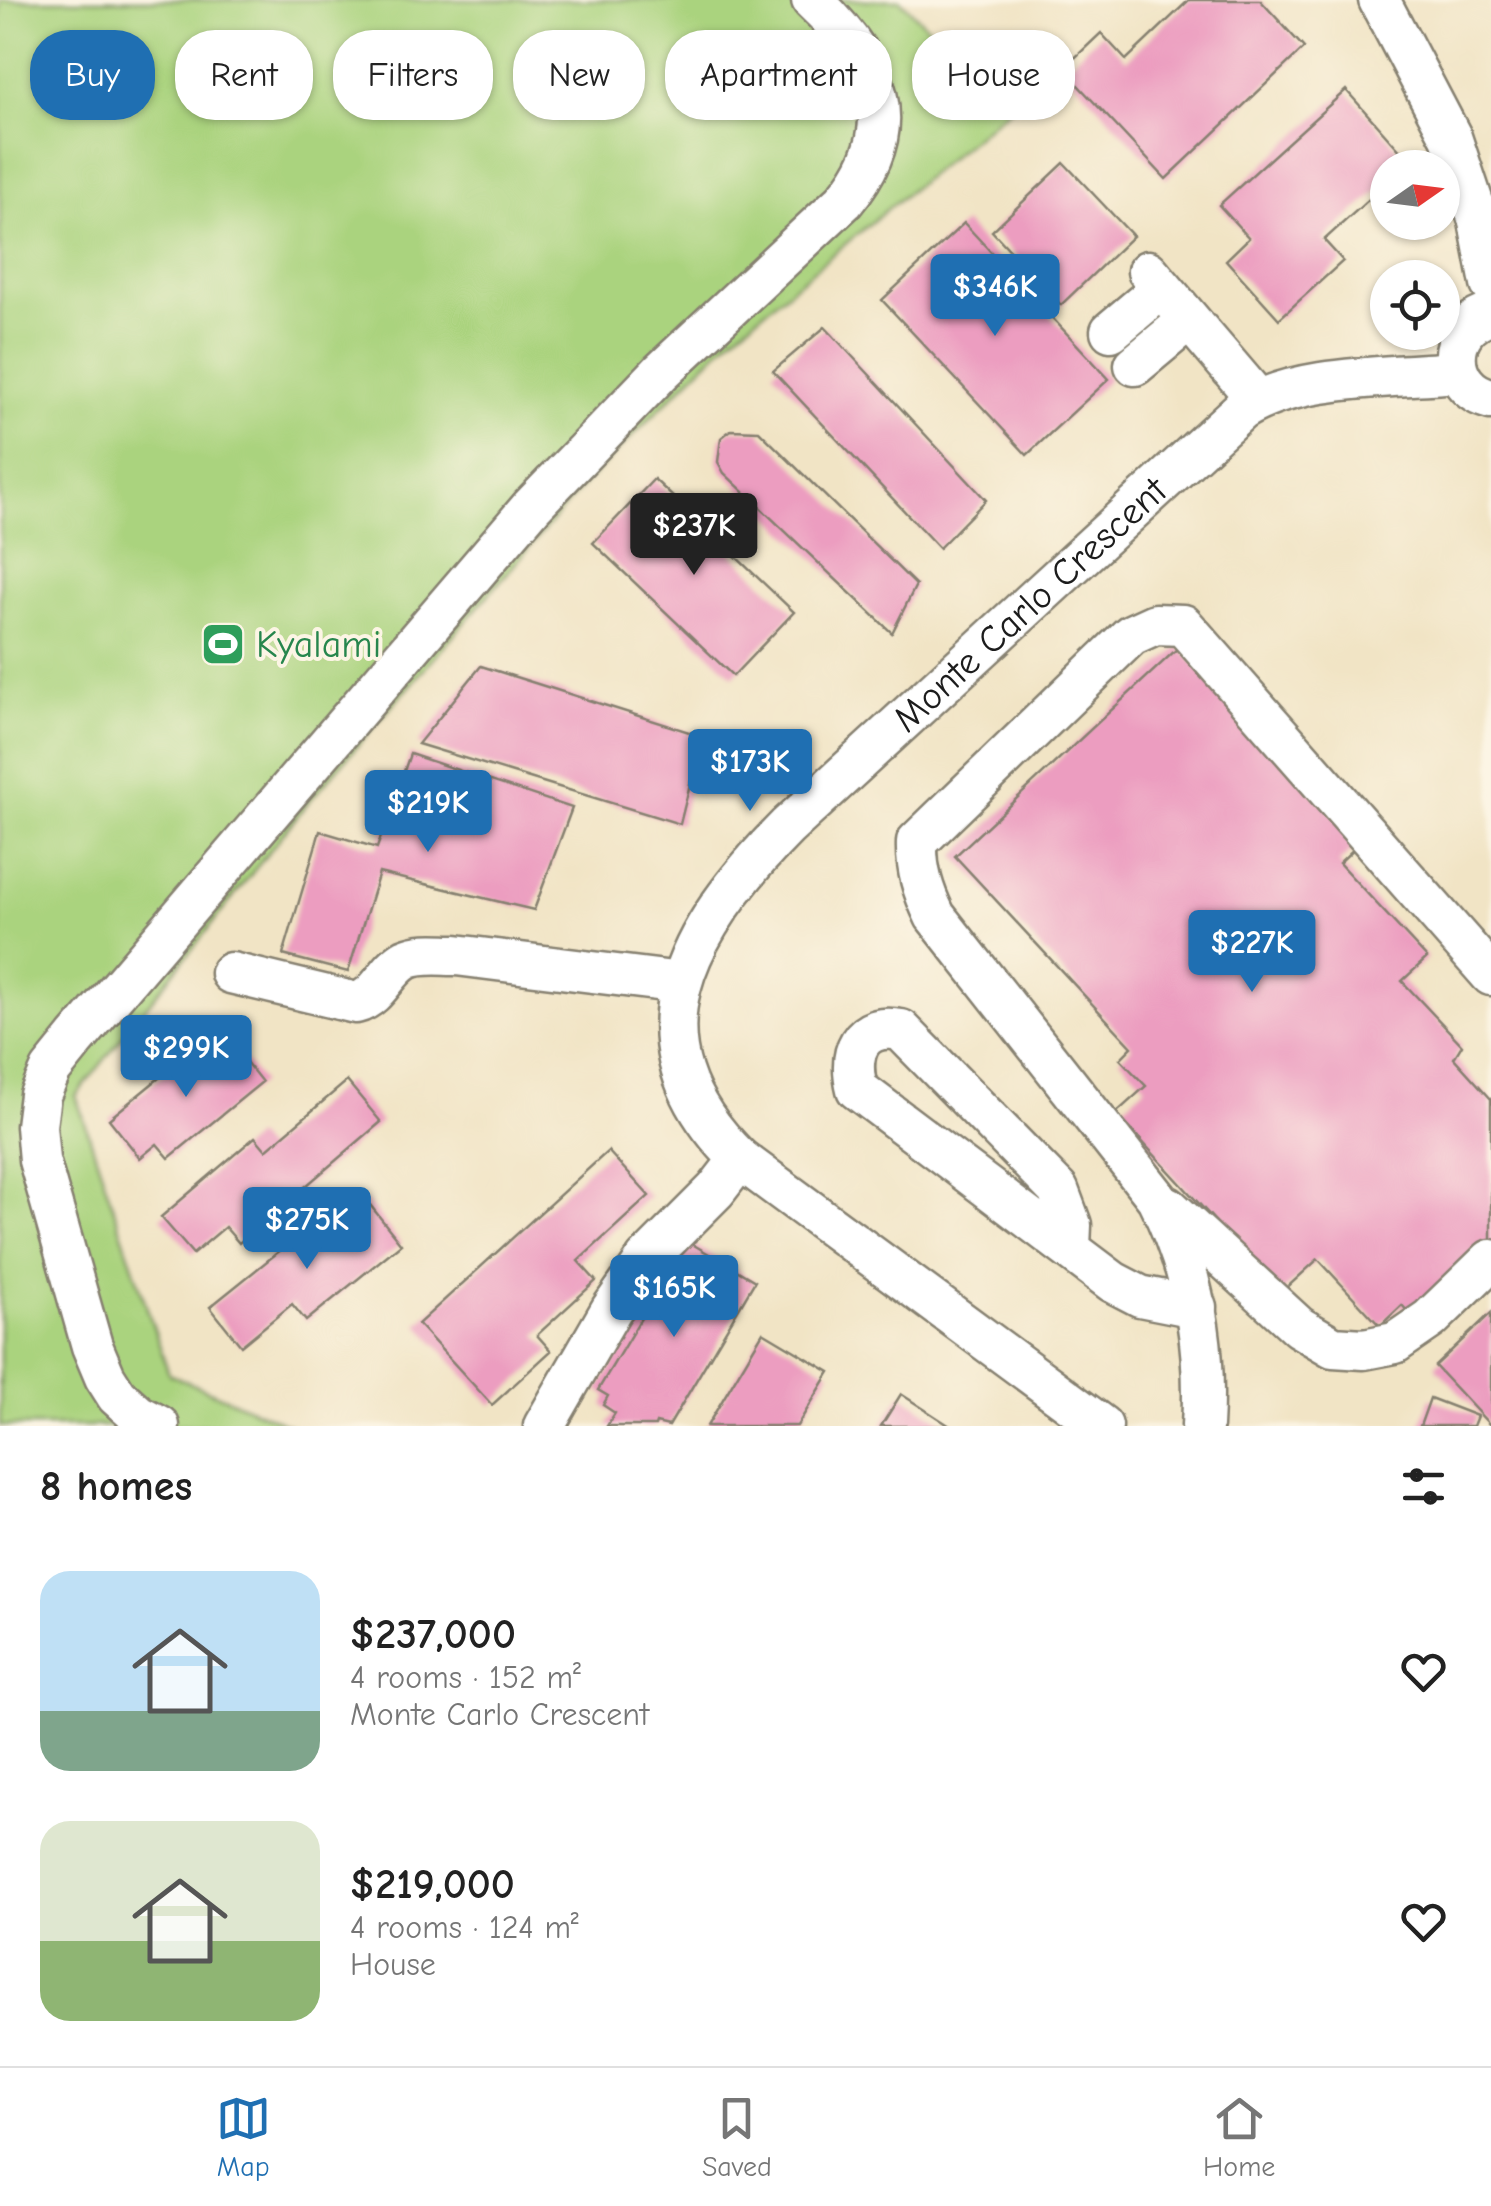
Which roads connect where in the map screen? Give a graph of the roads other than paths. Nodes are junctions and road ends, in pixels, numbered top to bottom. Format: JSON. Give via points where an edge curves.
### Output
{"nodes":[{"id":1,"x":812,"y":0,"type":"edge"},
{"id":2,"x":1378,"y":0,"type":"edge"},
{"id":3,"x":1491,"y":284,"type":"edge"},
{"id":4,"x":1491,"y":314,"type":"edge"},
{"id":5,"x":1189,"y":320,"type":"junction"},
{"id":6,"x":1111,"y":330,"type":"dead end"},
{"id":7,"x":1135,"y":366,"type":"dead end"},
{"id":8,"x":1458,"y":372,"type":"junction"},
{"id":9,"x":1491,"y":399,"type":"edge"},
{"id":10,"x":1258,"y":400,"type":"junction"},
{"id":11,"x":230,"y":973,"type":"dead end"},
{"id":12,"x":1491,"y":975,"type":"edge"},
{"id":13,"x":681,"y":983,"type":"junction"},
{"id":14,"x":740,"y":1160,"type":"junction"},
{"id":15,"x":1158,"y":1198,"type":"junction"},
{"id":16,"x":1070,"y":1247,"type":"junction"},
{"id":17,"x":1491,"y":1260,"type":"edge"},
{"id":18,"x":1196,"y":1307,"type":"junction"},
{"id":19,"x":159,"y":1426,"type":"edge"},
{"id":20,"x":544,"y":1426,"type":"edge"},
{"id":21,"x":1102,"y":1426,"type":"edge"},
{"id":22,"x":1202,"y":1426,"type":"edge"}],
"edges":[{"from":1,"to":19,"type":"street","via":[[851,42],[878,97],[878,142],[863,178],[532,506],[76,1040],[40,1095],[39,1160],[92,1346],[118,1396]]},
{"from":2,"to":3,"type":"street","via":[[1450,137],[1470,189]]},
{"from":4,"to":8,"type":"street","via":[[1461,334]]},
{"from":5,"to":6,"type":"street","via":[[1154,280]]},
{"from":5,"to":7,"type":"street"},
{"from":5,"to":10,"type":"street"},
{"from":8,"to":9,"type":"street","via":[[1474,393]]},
{"from":8,"to":10,"type":"street","name":"Monte Carlo Crescent","via":[[1298,386]]},
{"from":10,"to":13,"type":"street","name":"Monte Carlo Crescent","via":[[787,826],[742,873]]},
{"from":11,"to":13,"type":"street","via":[[356,1003],[420,955]]},
{"from":12,"to":15,"type":"street","via":[[1182,625],[1155,624],[1132,635],[916,842],[916,862],[935,916]]},
{"from":13,"to":14,"type":"street","name":"Monte Carlo Crescent","via":[[674,1040],[684,1077],[718,1138]]},
{"from":14,"to":20,"type":"street","via":[[646,1260]]},
{"from":14,"to":21,"type":"street","name":"Monte Carlo Crescent"},
{"from":15,"to":17,"type":"street","via":[[1299,1327],[1333,1347],[1396,1343]]},
{"from":15,"to":18,"type":"street","via":[[1177,1236]]},
{"from":16,"to":16,"type":"street","via":[[857,1089],[855,1050],[870,1031],[901,1030],[1058,1190],[1071,1225]]},
{"from":16,"to":18,"type":"street","via":[[1140,1296]]},
{"from":18,"to":22,"type":"street","via":[[1205,1375]]}]}
